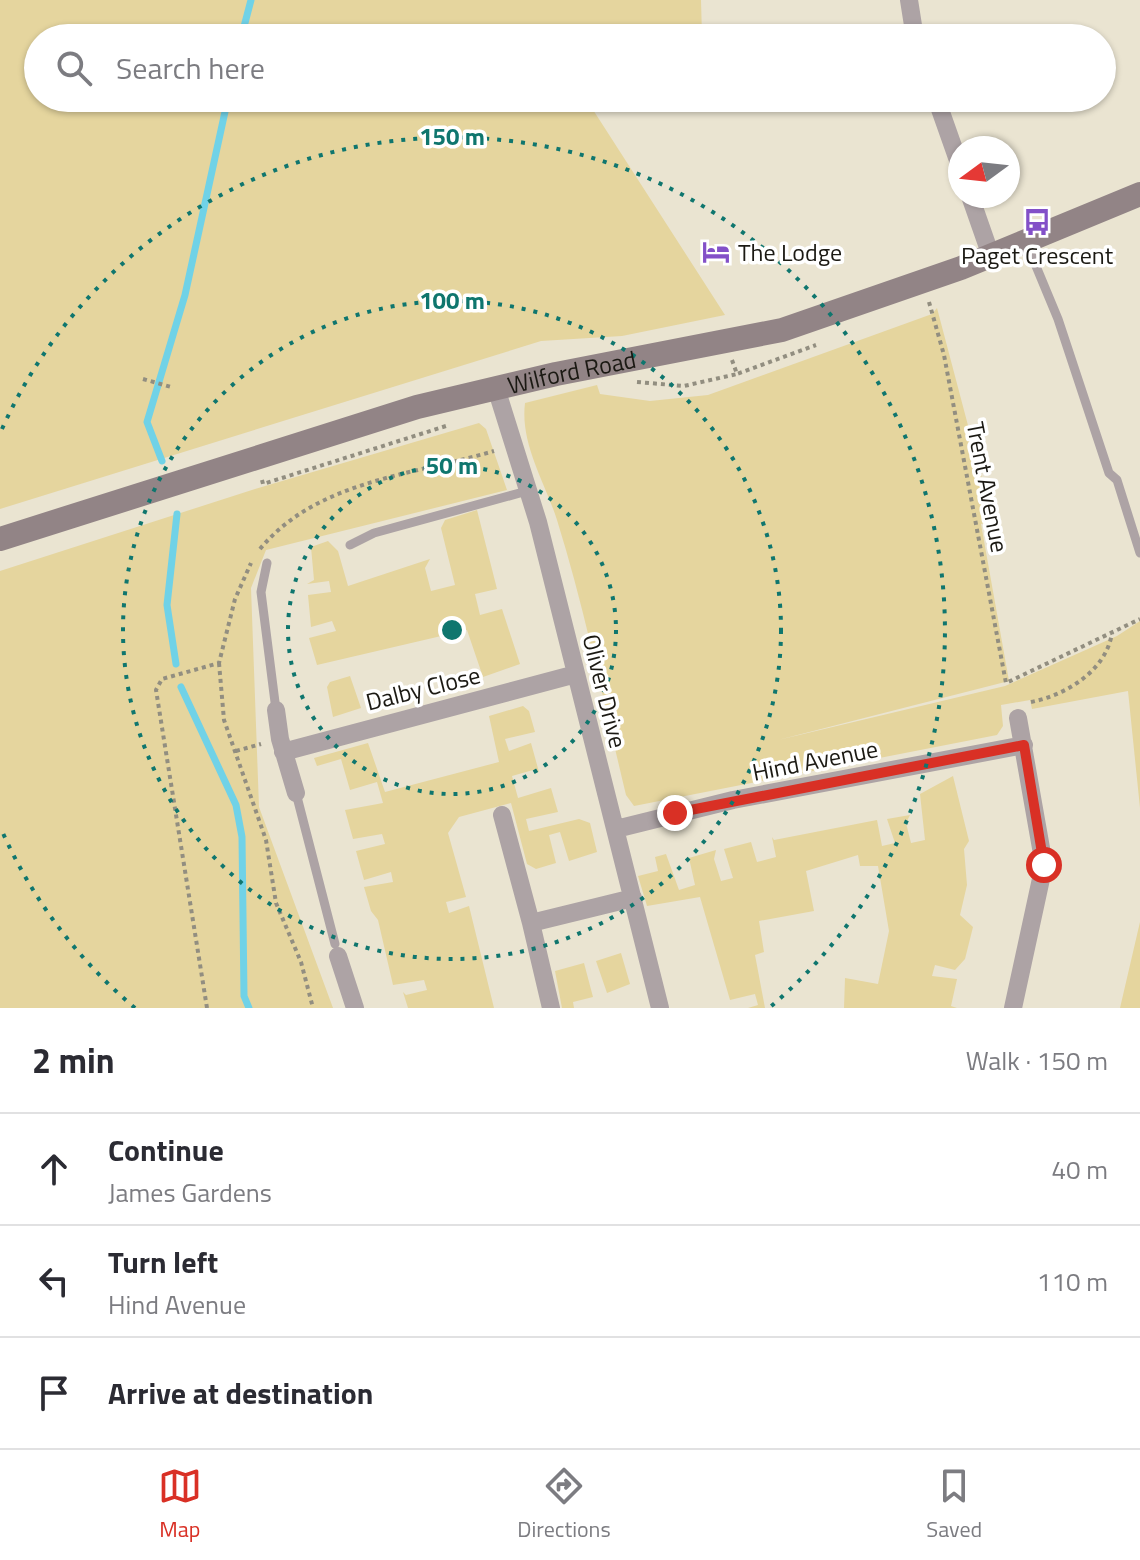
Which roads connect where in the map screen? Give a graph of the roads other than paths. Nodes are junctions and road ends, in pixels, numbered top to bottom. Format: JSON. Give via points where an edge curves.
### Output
{"nodes":[{"id":1,"x":909,"y":0,"type":"edge"},
{"id":2,"x":913,"y":24,"type":"edge"},
{"id":3,"x":941,"y":112,"type":"edge"},
{"id":4,"x":949,"y":136,"type":"edge"},
{"id":5,"x":1140,"y":194,"type":"edge"},
{"id":6,"x":974,"y":208,"type":"edge"},
{"id":7,"x":1026,"y":241,"type":"junction"},
{"id":8,"x":991,"y":256,"type":"junction"},
{"id":9,"x":496,"y":388,"type":"junction"},
{"id":10,"x":527,"y":491,"type":"junction"},
{"id":11,"x":0,"y":539,"type":"edge"},
{"id":12,"x":350,"y":545,"type":"dead end"},
{"id":13,"x":1140,"y":553,"type":"edge"},
{"id":14,"x":267,"y":563,"type":"dead end"},
{"id":15,"x":576,"y":674,"type":"junction"},
{"id":16,"x":276,"y":710,"type":"joint"},
{"id":17,"x":1018,"y":718,"type":"road end"},
{"id":18,"x":282,"y":745,"type":"junction"},
{"id":19,"x":1024,"y":745,"type":"junction"},
{"id":20,"x":296,"y":793,"type":"joint"},
{"id":21,"x":502,"y":815,"type":"dead end"},
{"id":22,"x":616,"y":829,"type":"junction"},
{"id":23,"x":633,"y":898,"type":"junction"},
{"id":24,"x":531,"y":923,"type":"junction"},
{"id":25,"x":336,"y":950,"type":"joint"},
{"id":26,"x":355,"y":1008,"type":"edge"},
{"id":27,"x":551,"y":1008,"type":"edge"},
{"id":28,"x":660,"y":1008,"type":"edge"},
{"id":29,"x":1013,"y":1008,"type":"edge"}],
"edges":[{"from":1,"to":2,"type":"street"},
{"from":3,"to":4,"type":"street"},
{"from":5,"to":7,"type":"main road","name":"Wilford Road"},
{"from":6,"to":8,"type":"street"},
{"from":7,"to":8,"type":"main road","name":"Wilford Road"},
{"from":7,"to":13,"type":"lane"},
{"from":8,"to":9,"type":"main road","name":"Wilford Road","via":[[765,334]]},
{"from":9,"to":10,"type":"street","name":"Oliver Drive"},
{"from":9,"to":11,"type":"main road","name":"Wilford Road","via":[[417,407]]},
{"from":10,"to":12,"type":"lane","via":[[374,533]]},
{"from":10,"to":15,"type":"street","name":"Oliver Drive"},
{"from":14,"to":16,"type":"lane","via":[[261,592]]},
{"from":15,"to":18,"type":"street","name":"Dalby Close"},
{"from":15,"to":22,"type":"street","name":"Oliver Drive"},
{"from":16,"to":18,"type":"street"},
{"from":17,"to":19,"type":"street"},
{"from":18,"to":20,"type":"street"},
{"from":19,"to":22,"type":"street","name":"Hind Avenue","via":[[733,800]]},
{"from":19,"to":29,"type":"street","via":[[1044,865]]},
{"from":20,"to":25,"type":"lane"},
{"from":21,"to":24,"type":"street"},
{"from":22,"to":23,"type":"street","name":"Oliver Drive"},
{"from":23,"to":24,"type":"street"},
{"from":23,"to":28,"type":"street","name":"Oliver Drive"},
{"from":24,"to":27,"type":"street"},
{"from":25,"to":26,"type":"street"}]}
